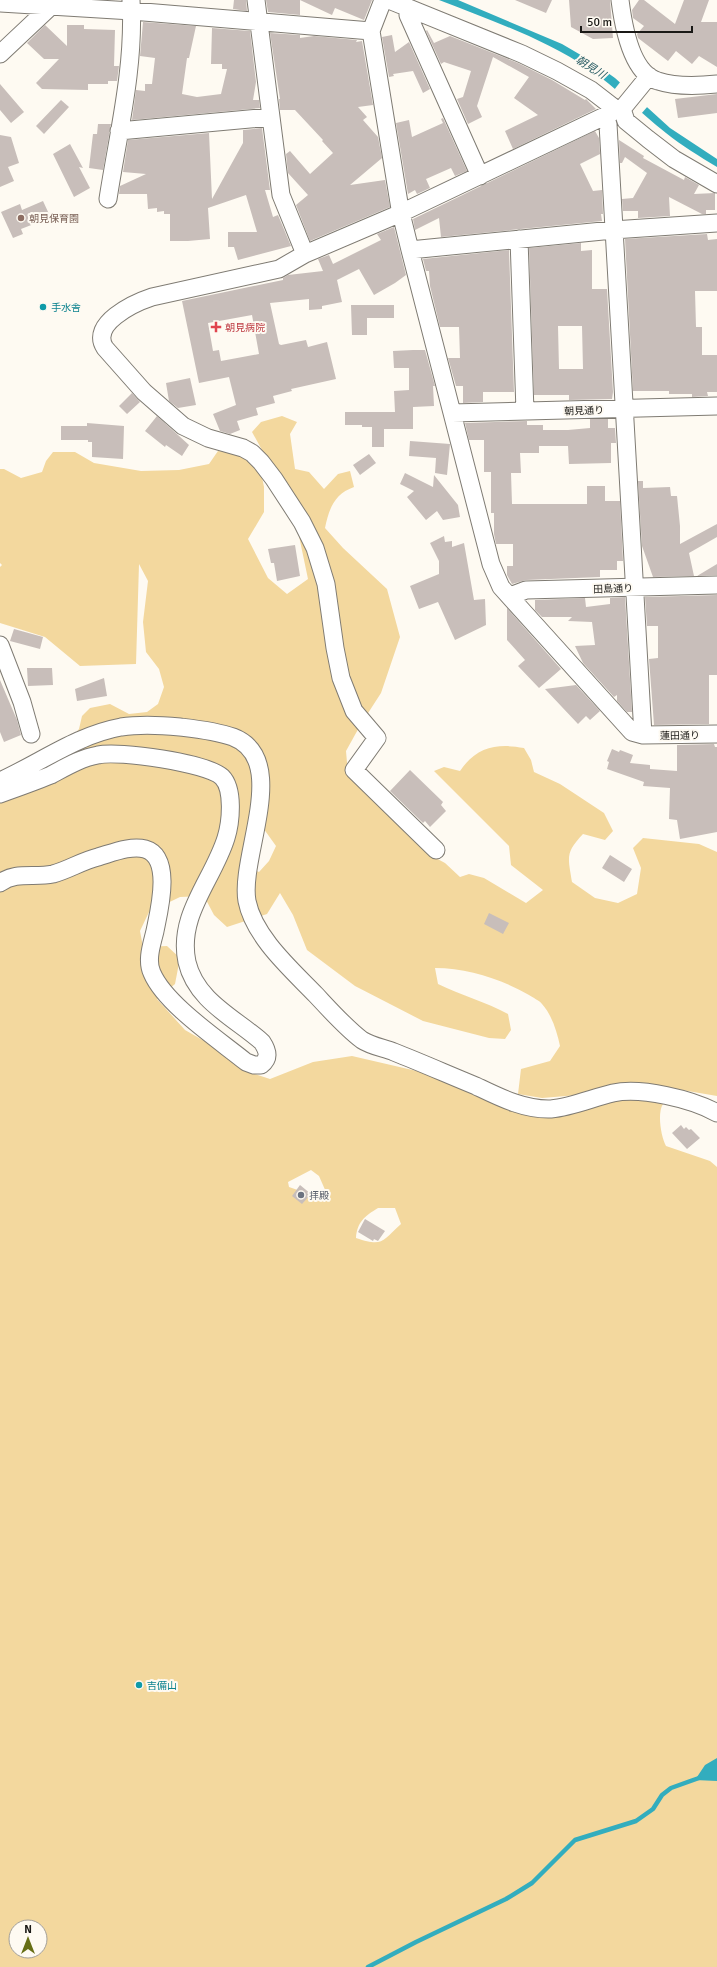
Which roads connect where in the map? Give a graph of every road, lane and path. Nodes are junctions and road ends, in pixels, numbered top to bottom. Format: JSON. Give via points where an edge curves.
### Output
{"nodes":[{"id":1,"x":256,"y":0,"type":"edge"},
{"id":2,"x":383,"y":0,"type":"edge"},
{"id":3,"x":389,"y":0,"type":"edge"},
{"id":4,"x":620,"y":0,"type":"edge"},
{"id":5,"x":0,"y":3,"type":"edge"},
{"id":6,"x":132,"y":5,"type":"edge"},
{"id":7,"x":51,"y":6,"type":"junction"},
{"id":8,"x":409,"y":9,"type":"junction"},
{"id":9,"x":259,"y":22,"type":"junction"},
{"id":10,"x":371,"y":31,"type":"junction"},
{"id":11,"x":0,"y":54,"type":"edge"},
{"id":12,"x":646,"y":80,"type":"junction"},
{"id":13,"x":717,"y":84,"type":"edge"},
{"id":14,"x":611,"y":114,"type":"junction"},
{"id":15,"x":271,"y":117,"type":"junction"},
{"id":16,"x":119,"y":131,"type":"junction"},
{"id":17,"x":480,"y":176,"type":"junction"},
{"id":18,"x":717,"y":184,"type":"edge"},
{"id":19,"x":108,"y":199,"type":"dead end"},
{"id":20,"x":401,"y":213,"type":"junction"},
{"id":21,"x":717,"y":223,"type":"edge"},
{"id":22,"x":613,"y":230,"type":"junction"},
{"id":23,"x":519,"y":239,"type":"junction"},
{"id":24,"x":410,"y":250,"type":"junction"},
{"id":25,"x":305,"y":254,"type":"junction"},
{"id":26,"x":717,"y":406,"type":"edge"},
{"id":27,"x":624,"y":409,"type":"junction"},
{"id":28,"x":524,"y":412,"type":"junction"},
{"id":29,"x":452,"y":413,"type":"junction"},
{"id":30,"x":717,"y":584,"type":"edge"},
{"id":31,"x":635,"y":587,"type":"junction"},
{"id":32,"x":510,"y":596,"type":"junction"},
{"id":33,"x":0,"y":645,"type":"edge"},
{"id":34,"x":31,"y":734,"type":"dead end"},
{"id":35,"x":717,"y":734,"type":"edge"},
{"id":36,"x":642,"y":735,"type":"junction"},
{"id":37,"x":0,"y":781,"type":"edge"},
{"id":38,"x":0,"y":794,"type":"edge"},
{"id":39,"x":436,"y":850,"type":"dead end"},
{"id":40,"x":0,"y":883,"type":"edge"},
{"id":41,"x":717,"y":1114,"type":"edge"}],
"edges":[{"from":1,"to":9,"type":"street"},
{"from":2,"to":10,"type":"street"},
{"from":3,"to":8,"type":"street"},
{"from":4,"to":12,"type":"street","via":[[629,46]]},
{"from":5,"to":7,"type":"street"},
{"from":6,"to":7,"type":"street"},
{"from":6,"to":9,"type":"street"},
{"from":6,"to":16,"type":"street","via":[[128,65]]},
{"from":7,"to":11,"type":"street"},
{"from":8,"to":14,"type":"street","via":[[557,70],[591,90]]},
{"from":8,"to":17,"type":"street","via":[[408,15]]},
{"from":9,"to":10,"type":"street"},
{"from":9,"to":15,"type":"street"},
{"from":10,"to":20,"type":"street"},
{"from":12,"to":13,"type":"street","via":[[678,84]]},
{"from":12,"to":14,"type":"street"},
{"from":14,"to":17,"type":"street"},
{"from":14,"to":18,"type":"street","via":[[626,121],[674,159]]},
{"from":14,"to":22,"type":"street"},
{"from":15,"to":16,"type":"street"},
{"from":15,"to":25,"type":"street","via":[[281,195]]},
{"from":16,"to":19,"type":"street"},
{"from":17,"to":20,"type":"street"},
{"from":20,"to":24,"type":"street"},
{"from":20,"to":25,"type":"street"},
{"from":21,"to":22,"type":"street"},
{"from":22,"to":23,"type":"street"},
{"from":22,"to":27,"type":"street"},
{"from":23,"to":24,"type":"street"},
{"from":23,"to":28,"type":"street"},
{"from":24,"to":29,"type":"street"},
{"from":25,"to":39,"type":"street","via":[[279,269],[134,303],[124,308],[104,328],[102,341],[144,392],[183,426],[208,438],[248,450],[274,479],[302,522],[315,548],[326,584],[341,678],[354,711],[377,738],[354,770]]},
{"from":26,"to":27,"type":"street","name":"朝見通り"},
{"from":27,"to":28,"type":"street","name":"朝見通り"},
{"from":27,"to":31,"type":"street"},
{"from":28,"to":29,"type":"street","name":"朝見通り"},
{"from":29,"to":32,"type":"street","via":[[491,564],[501,586]]},
{"from":30,"to":31,"type":"street","name":"田島通り"},
{"from":31,"to":32,"type":"street","name":"田島通り","via":[[526,590]]},
{"from":31,"to":36,"type":"street"},
{"from":32,"to":36,"type":"street","via":[[632,732]]},
{"from":33,"to":34,"type":"street","via":[[22,702]]},
{"from":35,"to":36,"type":"street","name":"蓮田通り"},
{"from":37,"to":41,"type":"street","via":[[75,742],[120,727],[175,727],[237,739],[254,752],[260,767],[260,797],[247,881],[247,900],[251,912],[269,944],[317,997],[363,1041],[530,1108],[550,1109],[614,1093],[644,1091],[696,1105]]},
{"from":38,"to":40,"type":"street","via":[[84,759],[107,754],[164,759],[205,769],[222,777],[228,790],[230,826],[219,855],[195,902],[186,935],[187,962],[190,973],[202,992],[219,1009],[262,1042],[268,1056],[265,1062],[254,1065],[246,1062],[186,1013],[155,979],[151,971],[150,957],[162,878],[159,860],[152,852],[144,848],[125,849],[52,874],[21,875]]}]}
